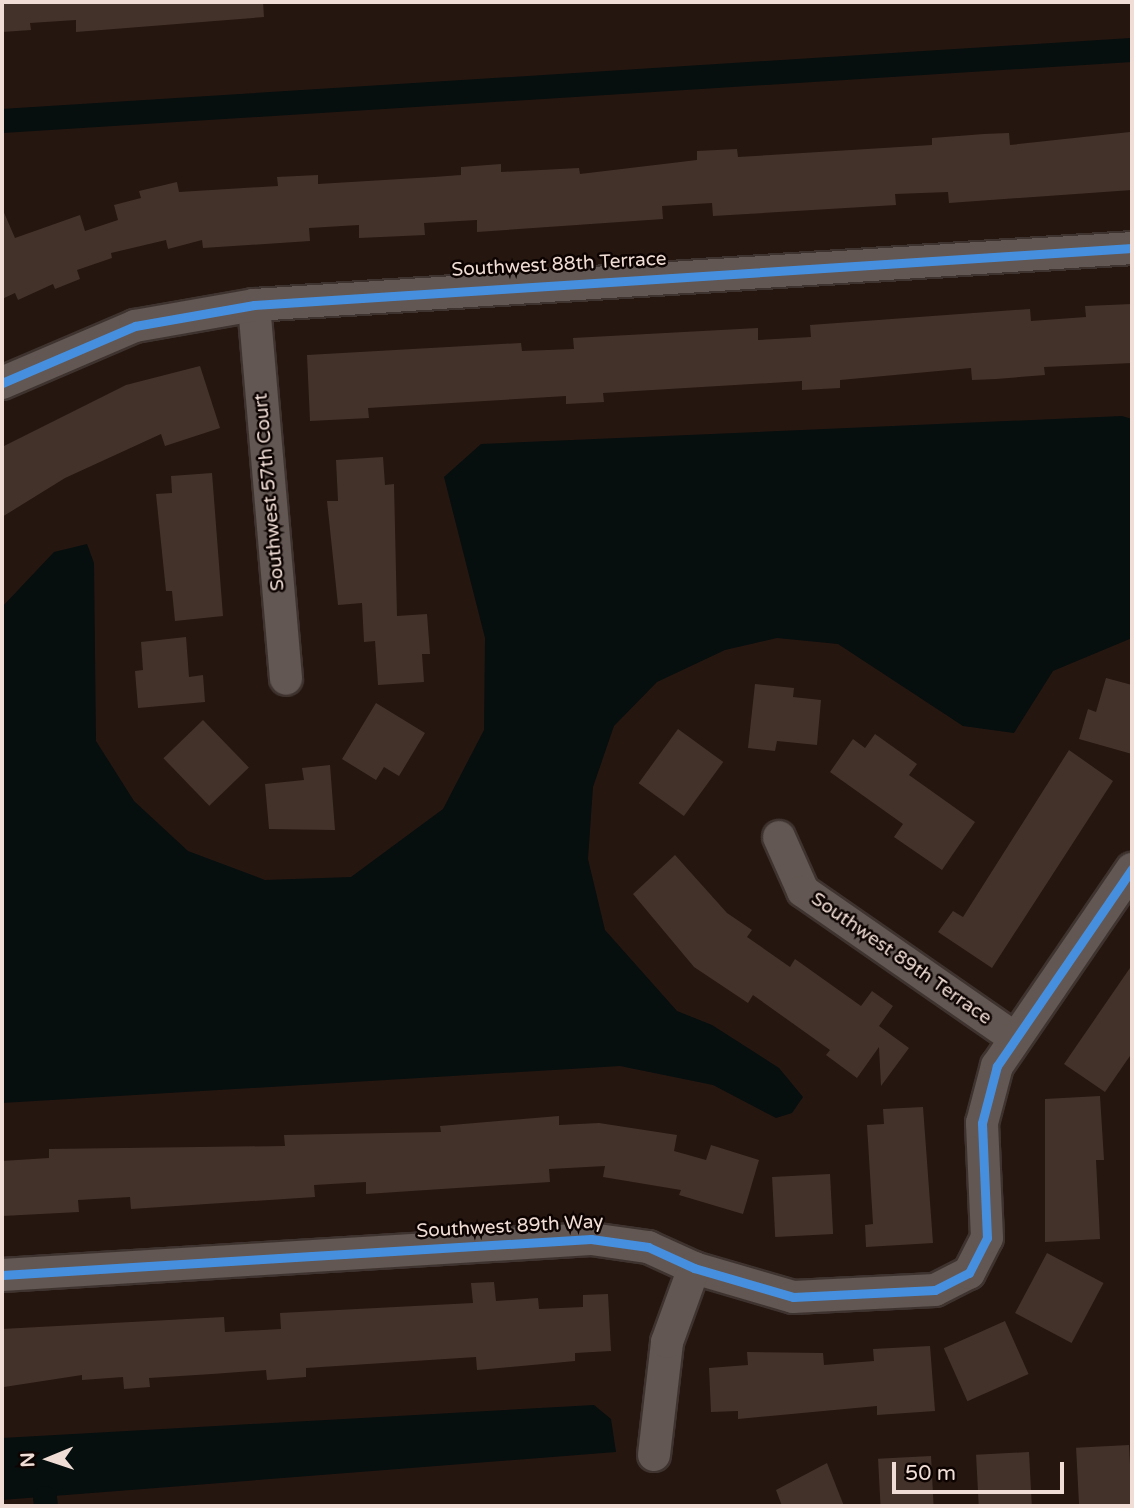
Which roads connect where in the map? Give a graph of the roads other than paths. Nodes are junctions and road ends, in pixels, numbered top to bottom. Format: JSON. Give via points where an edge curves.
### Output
{"nodes":[{"id":1,"x":1132,"y":248,"type":"edge"},
{"id":2,"x":254,"y":305,"type":"junction"},
{"id":3,"x":2,"y":383,"type":"edge"},
{"id":4,"x":286,"y":679,"type":"dead end"},
{"id":5,"x":779,"y":837,"type":"dead end"},
{"id":6,"x":1132,"y":869,"type":"edge"},
{"id":7,"x":1013,"y":1037,"type":"junction"},
{"id":8,"x":694,"y":1268,"type":"junction"},
{"id":9,"x":2,"y":1275,"type":"edge"},
{"id":10,"x":654,"y":1455,"type":"dead end"}],
"edges":[{"from":1,"to":2,"type":"street","name":"Southwest 88th Terrace"},
{"from":2,"to":3,"type":"street","name":"Southwest 88th Terrace","via":[[135,326]]},
{"from":2,"to":4,"type":"street","name":"Southwest 57th Court"},
{"from":5,"to":7,"type":"street","name":"Southwest 89th Terrace","via":[[803,891]]},
{"from":6,"to":7,"type":"street","name":"Southwest 89th Way"},
{"from":7,"to":8,"type":"street","name":"Southwest 89th Way","via":[[986,1094],[982,1123],[987,1238],[980,1258],[955,1283],[935,1290],[793,1297]]},
{"from":8,"to":9,"type":"street","name":"Southwest 89th Way","via":[[648,1247],[591,1239]]},
{"from":8,"to":10,"type":"street","via":[[667,1342]]}]}
